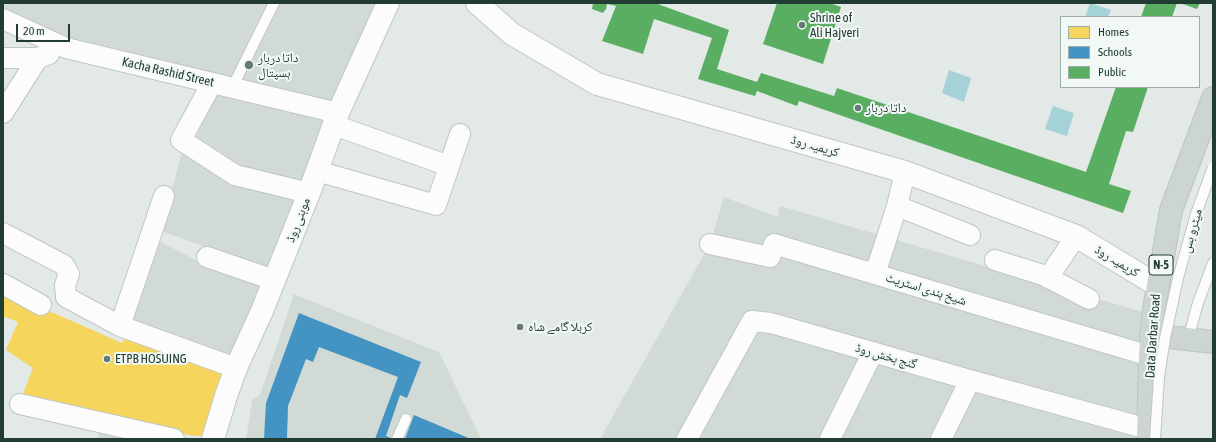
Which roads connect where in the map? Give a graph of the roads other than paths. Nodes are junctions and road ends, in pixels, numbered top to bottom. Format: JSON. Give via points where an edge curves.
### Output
{"nodes":[{"id":1,"x":274,"y":3,"type":"edge"},
{"id":2,"x":388,"y":3,"type":"edge"},
{"id":3,"x":477,"y":3,"type":"edge"},
{"id":4,"x":3,"y":20,"type":"edge"},
{"id":5,"x":66,"y":48,"type":"junction"},
{"id":6,"x":3,"y":58,"type":"edge"},
{"id":7,"x":38,"y":58,"type":"junction"},
{"id":8,"x":212,"y":83,"type":"junction"},
{"id":9,"x":232,"y":88,"type":"junction"},
{"id":10,"x":1213,"y":98,"type":"edge"},
{"id":11,"x":3,"y":113,"type":"edge"},
{"id":12,"x":336,"y":119,"type":"junction"},
{"id":13,"x":460,"y":134,"type":"dead end"},
{"id":14,"x":449,"y":166,"type":"junction"},
{"id":15,"x":1213,"y":167,"type":"edge"},
{"id":16,"x":317,"y":171,"type":"junction"},
{"id":17,"x":905,"y":172,"type":"junction"},
{"id":18,"x":309,"y":193,"type":"junction"},
{"id":19,"x":164,"y":196,"type":"dead end"},
{"id":20,"x":897,"y":206,"type":"junction"},
{"id":21,"x":3,"y":233,"type":"edge"},
{"id":22,"x":970,"y":235,"type":"dead end"},
{"id":23,"x":1076,"y":236,"type":"junction"},
{"id":24,"x":710,"y":244,"type":"dead end"},
{"id":25,"x":207,"y":257,"type":"dead end"},
{"id":26,"x":995,"y":260,"type":"dead end"},
{"id":27,"x":1213,"y":263,"type":"edge"},
{"id":28,"x":875,"y":274,"type":"junction"},
{"id":29,"x":1048,"y":278,"type":"junction"},
{"id":30,"x":274,"y":280,"type":"junction"},
{"id":31,"x":3,"y":284,"type":"edge"},
{"id":32,"x":1157,"y":285,"type":"junction"},
{"id":33,"x":1089,"y":299,"type":"dead end"},
{"id":34,"x":41,"y":306,"type":"dead end"},
{"id":35,"x":120,"y":326,"type":"junction"},
{"id":36,"x":1188,"y":339,"type":"junction"},
{"id":37,"x":1213,"y":342,"type":"edge"},
{"id":38,"x":1150,"y":345,"type":"junction"},
{"id":39,"x":873,"y":352,"type":"junction"},
{"id":40,"x":236,"y":368,"type":"junction"},
{"id":41,"x":970,"y":380,"type":"junction"},
{"id":42,"x":20,"y":404,"type":"dead end"},
{"id":43,"x":406,"y":419,"type":"dead end"},
{"id":44,"x":1151,"y":436,"type":"edge"},
{"id":45,"x":174,"y":439,"type":"edge"},
{"id":46,"x":213,"y":439,"type":"edge"},
{"id":47,"x":397,"y":439,"type":"edge"},
{"id":48,"x":687,"y":439,"type":"edge"},
{"id":49,"x":830,"y":439,"type":"edge"},
{"id":50,"x":941,"y":439,"type":"edge"}],
"edges":[{"from":1,"to":9,"type":"lane"},
{"from":2,"to":12,"type":"street","name":"موہنی روڈ"},
{"from":3,"to":17,"type":"street","name":"کریمیہ روڈ","via":[[512,34],[597,84]]},
{"from":4,"to":5,"type":"street","name":"Kacha Rashid Street"},
{"from":5,"to":7,"type":"street"},
{"from":5,"to":8,"type":"street","name":"Kacha Rashid Street"},
{"from":6,"to":7,"type":"street"},
{"from":7,"to":11,"type":"street"},
{"from":8,"to":9,"type":"street","name":"Kacha Rashid Street"},
{"from":8,"to":18,"type":"street","via":[[181,140],[235,175]]},
{"from":9,"to":12,"type":"street","name":"Kacha Rashid Street"},
{"from":10,"to":32,"type":"main road","name":"Data Darbar Road","number":"N-5","via":[[1171,210]]},
{"from":12,"to":14,"type":"street","name":"Kacha Rashid Street"},
{"from":12,"to":16,"type":"street","name":"موہنی روڈ"},
{"from":13,"to":14,"type":"street"},
{"from":14,"to":16,"type":"street","via":[[436,205]]},
{"from":15,"to":44,"type":"lane","name":"میٹرو بس","bridge":true,"via":[[1196,214],[1178,278],[1165,338]]},
{"from":16,"to":18,"type":"street","name":"موہنی روڈ"},
{"from":17,"to":20,"type":"street"},
{"from":17,"to":23,"type":"street","name":"کریمیہ روڈ"},
{"from":18,"to":30,"type":"street","name":"موہنی روڈ"},
{"from":19,"to":35,"type":"street"},
{"from":20,"to":22,"type":"street"},
{"from":20,"to":28,"type":"street"},
{"from":21,"to":35,"type":"street","via":[[64,265],[69,274],[65,285],[66,297]]},
{"from":23,"to":29,"type":"street"},
{"from":23,"to":32,"type":"street","name":"کریمیہ روڈ"},
{"from":24,"to":28,"type":"street","name":"شیخ ہندی اسٹریٹ","via":[[770,257],[774,244]]},
{"from":25,"to":30,"type":"street"},
{"from":26,"to":29,"type":"street"},
{"from":27,"to":36,"type":"lane"},
{"from":28,"to":38,"type":"street","name":"شیخ ہندی اسٹریٹ"},
{"from":29,"to":33,"type":"street"},
{"from":30,"to":40,"type":"street","name":"موہنی روڈ"},
{"from":31,"to":34,"type":"street"},
{"from":32,"to":38,"type":"main road","name":"Data Darbar Road","number":"N-5"},
{"from":35,"to":40,"type":"street"},
{"from":36,"to":37,"type":"main road"},
{"from":36,"to":38,"type":"main road"},
{"from":38,"to":44,"type":"main road","name":"Data Darbar Road","number":"N-5"},
{"from":39,"to":41,"type":"street","name":"گنج بخش روڈ"},
{"from":39,"to":48,"type":"street","name":"گنج بخش روڈ","via":[[771,323],[752,321]]},
{"from":39,"to":49,"type":"street"},
{"from":40,"to":46,"type":"street","name":"موہنی روڈ"},
{"from":41,"to":44,"type":"street","name":"گنج بخش روڈ"},
{"from":41,"to":50,"type":"street"},
{"from":42,"to":45,"type":"street"},
{"from":43,"to":47,"type":"lane"}]}
